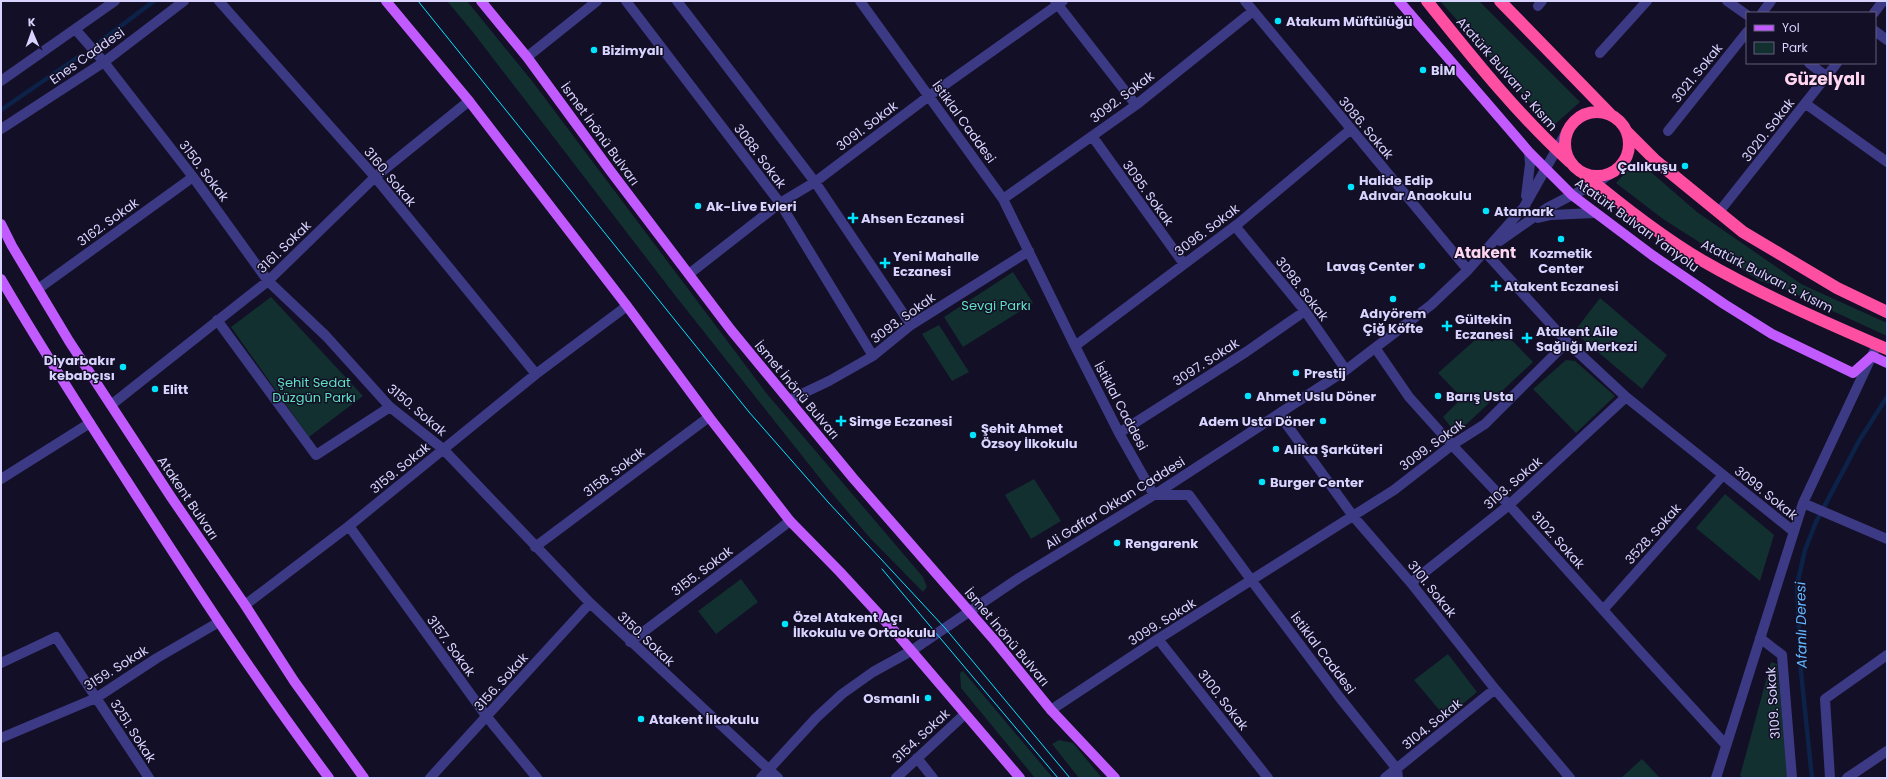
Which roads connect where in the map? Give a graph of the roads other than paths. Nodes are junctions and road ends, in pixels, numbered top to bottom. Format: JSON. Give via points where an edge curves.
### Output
{"nodes":[{"id":1,"x":115,"y":1,"type":"edge"},
{"id":2,"x":184,"y":1,"type":"edge"},
{"id":3,"x":219,"y":1,"type":"edge"},
{"id":4,"x":386,"y":1,"type":"edge"},
{"id":5,"x":481,"y":1,"type":"edge"},
{"id":6,"x":597,"y":1,"type":"edge"},
{"id":7,"x":626,"y":1,"type":"edge"},
{"id":8,"x":677,"y":1,"type":"edge"},
{"id":9,"x":860,"y":1,"type":"edge"},
{"id":10,"x":1245,"y":1,"type":"edge"},
{"id":11,"x":1399,"y":1,"type":"edge"},
{"id":12,"x":1427,"y":1,"type":"edge"},
{"id":13,"x":1500,"y":1,"type":"edge"},
{"id":14,"x":1647,"y":1,"type":"edge"},
{"id":15,"x":1727,"y":1,"type":"edge"},
{"id":16,"x":1771,"y":1,"type":"edge"},
{"id":17,"x":1883,"y":1,"type":"edge"},
{"id":18,"x":1059,"y":3,"type":"edge"},
{"id":19,"x":1253,"y":11,"type":"junction"},
{"id":20,"x":1763,"y":12,"type":"edge"},
{"id":21,"x":1875,"y":12,"type":"edge"},
{"id":22,"x":1746,"y":14,"type":"edge"},
{"id":23,"x":75,"y":30,"type":"junction"},
{"id":24,"x":1876,"y":32,"type":"edge"},
{"id":25,"x":1746,"y":33,"type":"edge"},
{"id":26,"x":1887,"y":40,"type":"edge"},
{"id":27,"x":1600,"y":53,"type":"dead end"},
{"id":28,"x":527,"y":57,"type":"junction"},
{"id":29,"x":104,"y":62,"type":"junction"},
{"id":30,"x":1810,"y":64,"type":"edge"},
{"id":31,"x":1836,"y":64,"type":"edge"},
{"id":32,"x":1827,"y":77,"type":"junction"},
{"id":33,"x":1,"y":81,"type":"edge"},
{"id":34,"x":929,"y":96,"type":"junction"},
{"id":35,"x":468,"y":100,"type":"junction"},
{"id":36,"x":1806,"y":104,"type":"junction"},
{"id":37,"x":1136,"y":105,"type":"junction"},
{"id":38,"x":1610,"y":114,"type":"junction"},
{"id":39,"x":1,"y":128,"type":"edge"},
{"id":40,"x":1568,"y":129,"type":"junction"},
{"id":41,"x":1350,"y":130,"type":"junction"},
{"id":42,"x":1668,"y":131,"type":"dead end"},
{"id":43,"x":1627,"y":132,"type":"junction"},
{"id":44,"x":1092,"y":136,"type":"junction"},
{"id":45,"x":1556,"y":150,"type":"junction"},
{"id":46,"x":1529,"y":152,"type":"junction"},
{"id":47,"x":1570,"y":162,"type":"junction"},
{"id":48,"x":1887,"y":162,"type":"edge"},
{"id":49,"x":1544,"y":169,"type":"junction"},
{"id":50,"x":1616,"y":170,"type":"junction"},
{"id":51,"x":1583,"y":173,"type":"junction"},
{"id":52,"x":193,"y":177,"type":"junction"},
{"id":53,"x":374,"y":177,"type":"junction"},
{"id":54,"x":814,"y":182,"type":"junction"},
{"id":55,"x":1596,"y":184,"type":"junction"},
{"id":56,"x":1572,"y":195,"type":"junction"},
{"id":57,"x":1003,"y":199,"type":"junction"},
{"id":58,"x":780,"y":203,"type":"junction"},
{"id":59,"x":1524,"y":207,"type":"junction"},
{"id":60,"x":1720,"y":212,"type":"junction"},
{"id":61,"x":1594,"y":213,"type":"junction"},
{"id":62,"x":1530,"y":219,"type":"junction"},
{"id":63,"x":1,"y":224,"type":"edge"},
{"id":64,"x":1235,"y":226,"type":"junction"},
{"id":65,"x":1029,"y":251,"type":"junction"},
{"id":66,"x":1485,"y":252,"type":"junction"},
{"id":67,"x":1184,"y":264,"type":"junction"},
{"id":68,"x":1468,"y":270,"type":"junction"},
{"id":69,"x":688,"y":274,"type":"junction"},
{"id":70,"x":1,"y":279,"type":"edge"},
{"id":71,"x":268,"y":281,"type":"junction"},
{"id":72,"x":38,"y":289,"type":"junction"},
{"id":73,"x":627,"y":306,"type":"junction"},
{"id":74,"x":1305,"y":311,"type":"junction"},
{"id":75,"x":1887,"y":312,"type":"edge"},
{"id":76,"x":217,"y":320,"type":"junction"},
{"id":77,"x":911,"y":326,"type":"junction"},
{"id":78,"x":1567,"y":342,"type":"junction"},
{"id":79,"x":1075,"y":346,"type":"junction"},
{"id":80,"x":1882,"y":347,"type":"edge"},
{"id":81,"x":1376,"y":349,"type":"junction"},
{"id":82,"x":873,"y":356,"type":"junction"},
{"id":83,"x":1872,"y":356,"type":"junction"},
{"id":84,"x":1887,"y":363,"type":"edge"},
{"id":85,"x":1346,"y":370,"type":"junction"},
{"id":86,"x":536,"y":374,"type":"junction"},
{"id":87,"x":1626,"y":396,"type":"junction"},
{"id":88,"x":789,"y":400,"type":"junction"},
{"id":89,"x":111,"y":405,"type":"junction"},
{"id":90,"x":390,"y":407,"type":"junction"},
{"id":91,"x":1278,"y":414,"type":"junction"},
{"id":92,"x":709,"y":417,"type":"junction"},
{"id":93,"x":90,"y":423,"type":"junction"},
{"id":94,"x":1119,"y":433,"type":"junction"},
{"id":95,"x":1452,"y":445,"type":"junction"},
{"id":96,"x":444,"y":449,"type":"junction"},
{"id":97,"x":1723,"y":475,"type":"junction"},
{"id":98,"x":1,"y":479,"type":"edge"},
{"id":99,"x":1154,"y":495,"type":"junction"},
{"id":100,"x":1803,"y":503,"type":"junction"},
{"id":101,"x":1509,"y":505,"type":"junction"},
{"id":102,"x":1353,"y":516,"type":"junction"},
{"id":103,"x":790,"y":521,"type":"junction"},
{"id":104,"x":349,"y":526,"type":"junction"},
{"id":105,"x":1793,"y":531,"type":"junction"},
{"id":106,"x":1887,"y":539,"type":"edge"},
{"id":107,"x":534,"y":547,"type":"junction"},
{"id":108,"x":1252,"y":581,"type":"junction"},
{"id":109,"x":1411,"y":583,"type":"junction"},
{"id":110,"x":590,"y":603,"type":"junction"},
{"id":111,"x":245,"y":605,"type":"junction"},
{"id":112,"x":1603,"y":610,"type":"junction"},
{"id":113,"x":970,"y":611,"type":"junction"},
{"id":114,"x":219,"y":622,"type":"junction"},
{"id":115,"x":1760,"y":638,"type":"junction"},
{"id":116,"x":1158,"y":639,"type":"junction"},
{"id":117,"x":630,"y":642,"type":"junction"},
{"id":118,"x":911,"y":651,"type":"junction"},
{"id":119,"x":1887,"y":655,"type":"edge"},
{"id":120,"x":1,"y":663,"type":"edge"},
{"id":121,"x":1495,"y":689,"type":"junction"},
{"id":122,"x":96,"y":698,"type":"junction"},
{"id":123,"x":1051,"y":710,"type":"junction"},
{"id":124,"x":965,"y":714,"type":"junction"},
{"id":125,"x":486,"y":717,"type":"junction"},
{"id":126,"x":1,"y":738,"type":"edge"},
{"id":127,"x":1726,"y":745,"type":"junction"},
{"id":128,"x":1887,"y":751,"type":"edge"},
{"id":129,"x":917,"y":758,"type":"junction"},
{"id":130,"x":768,"y":770,"type":"junction"},
{"id":131,"x":1398,"y":773,"type":"edge"},
{"id":132,"x":149,"y":778,"type":"edge"},
{"id":133,"x":329,"y":778,"type":"edge"},
{"id":134,"x":364,"y":778,"type":"edge"},
{"id":135,"x":430,"y":778,"type":"edge"},
{"id":136,"x":537,"y":778,"type":"edge"},
{"id":137,"x":761,"y":778,"type":"edge"},
{"id":138,"x":778,"y":778,"type":"edge"},
{"id":139,"x":896,"y":778,"type":"edge"},
{"id":140,"x":933,"y":778,"type":"edge"},
{"id":141,"x":1020,"y":778,"type":"edge"},
{"id":142,"x":1115,"y":778,"type":"edge"},
{"id":143,"x":1268,"y":778,"type":"edge"},
{"id":144,"x":1385,"y":778,"type":"edge"},
{"id":145,"x":1570,"y":778,"type":"edge"},
{"id":146,"x":1716,"y":778,"type":"edge"},
{"id":147,"x":1792,"y":778,"type":"edge"},
{"id":148,"x":1830,"y":778,"type":"edge"},
{"id":149,"x":1847,"y":778,"type":"edge"}],
"edges":[{"from":1,"to":23,"type":"street"},
{"from":2,"to":29,"type":"street","name":"Enes Caddesi"},
{"from":3,"to":53,"type":"street","name":"3160. Sokak"},
{"from":4,"to":35,"type":"main road"},
{"from":5,"to":28,"type":"main road","name":"İsmet İnönü Bulvarı"},
{"from":6,"to":28,"type":"street"},
{"from":7,"to":58,"type":"street","name":"3088. Sokak"},
{"from":8,"to":54,"type":"street"},
{"from":9,"to":34,"type":"street","name":"İstiklal Caddesi"},
{"from":10,"to":19,"type":"street","name":"3086. Sokak"},
{"from":11,"to":46,"type":"main road","name":"Atatürk Bulvarı Yanyolu"},
{"from":12,"to":45,"type":"highway","name":"Atatürk Bulvarı 3. Kısım","via":[[1499,88]]},
{"from":13,"to":38,"type":"highway"},
{"from":14,"to":27,"type":"street"},
{"from":15,"to":22,"type":"street"},
{"from":16,"to":20,"type":"street"},
{"from":17,"to":21,"type":"street"},
{"from":18,"to":34,"type":"street","name":"3091. Sokak"},
{"from":18,"to":37,"type":"street"},
{"from":19,"to":37,"type":"street","name":"3092. Sokak"},
{"from":19,"to":41,"type":"street","name":"3086. Sokak"},
{"from":23,"to":29,"type":"street","name":"3150. Sokak"},
{"from":23,"to":33,"type":"street"},
{"from":24,"to":26,"type":"street"},
{"from":25,"to":42,"type":"street","name":"3021. Sokak"},
{"from":28,"to":69,"type":"main road","name":"İsmet İnönü Bulvarı"},
{"from":29,"to":39,"type":"street","name":"Enes Caddesi"},
{"from":29,"to":52,"type":"street","name":"3150. Sokak"},
{"from":30,"to":32,"type":"street"},
{"from":31,"to":32,"type":"street","name":"3020. Sokak"},
{"from":32,"to":36,"type":"street","name":"3020. Sokak"},
{"from":34,"to":54,"type":"street","name":"3091. Sokak"},
{"from":34,"to":57,"type":"street","name":"İstiklal Caddesi"},
{"from":35,"to":53,"type":"street","name":"3161. Sokak"},
{"from":35,"to":73,"type":"main road"},
{"from":36,"to":48,"type":"street"},
{"from":36,"to":60,"type":"street","name":"3020. Sokak"},
{"from":37,"to":44,"type":"street","name":"3092. Sokak"},
{"from":38,"to":40,"type":"highway","via":[[1587,113],[1580,116]]},
{"from":38,"to":43,"type":"highway","via":[[1623,124]]},
{"from":40,"to":45,"type":"street"},
{"from":40,"to":47,"type":"highway","via":[[1564,146]]},
{"from":41,"to":64,"type":"street","name":"3096. Sokak"},
{"from":41,"to":68,"type":"street","name":"3086. Sokak"},
{"from":43,"to":50,"type":"highway","via":[[1629,149]]},
{"from":43,"to":60,"type":"highway","name":"Atatürk Bulvarı 3. Kısım","via":[[1656,161]]},
{"from":44,"to":57,"type":"street","name":"3092. Sokak"},
{"from":44,"to":67,"type":"street","name":"3095. Sokak"},
{"from":45,"to":47,"type":"highway","name":"Atatürk Bulvarı 3. Kısım"},
{"from":45,"to":49,"type":"street"},
{"from":46,"to":49,"type":"main road","name":"Atatürk Bulvarı Yanyolu"},
{"from":46,"to":59,"type":"street","via":[[1530,170]]},
{"from":47,"to":51,"type":"highway"},
{"from":49,"to":56,"type":"main road","name":"Atatürk Bulvarı Yanyolu"},
{"from":49,"to":59,"type":"street"},
{"from":50,"to":51,"type":"highway","via":[[1600,176]]},
{"from":50,"to":55,"type":"street"},
{"from":51,"to":55,"type":"highway","name":"Atatürk Bulvarı 3. Kısım"},
{"from":52,"to":71,"type":"street","name":"3150. Sokak"},
{"from":52,"to":72,"type":"street","name":"3162. Sokak"},
{"from":53,"to":71,"type":"street","name":"3161. Sokak"},
{"from":53,"to":86,"type":"street","name":"3160. Sokak"},
{"from":54,"to":58,"type":"street","name":"3091. Sokak"},
{"from":54,"to":77,"type":"street"},
{"from":55,"to":56,"type":"street"},
{"from":55,"to":80,"type":"highway","name":"Atatürk Bulvarı 3. Kısım","via":[[1664,235],[1703,260],[1793,308]]},
{"from":56,"to":61,"type":"main road","name":"Atatürk Bulvarı Yanyolu"},
{"from":56,"to":62,"type":"street"},
{"from":57,"to":65,"type":"street","name":"İstiklal Caddesi"},
{"from":58,"to":69,"type":"street","name":"3091. Sokak"},
{"from":58,"to":82,"type":"street","name":"3088. Sokak"},
{"from":59,"to":66,"type":"street"},
{"from":60,"to":75,"type":"highway","name":"Atatürk Bulvarı 3. Kısım","via":[[1743,232],[1837,288]]},
{"from":61,"to":62,"type":"street","via":[[1551,215]]},
{"from":61,"to":83,"type":"main road","name":"Atatürk Bulvarı Yanyolu","via":[[1772,334],[1853,373]]},
{"from":62,"to":66,"type":"street"},
{"from":63,"to":72,"type":"main road","name":"Atakent Bulvarı"},
{"from":64,"to":67,"type":"street","name":"3096. Sokak"},
{"from":64,"to":74,"type":"street","name":"3098. Sokak"},
{"from":65,"to":77,"type":"street","name":"3093. Sokak"},
{"from":65,"to":79,"type":"street","name":"İstiklal Caddesi"},
{"from":66,"to":68,"type":"street","name":"Ali Gaffar Okkan Caddesi"},
{"from":66,"to":78,"type":"street"},
{"from":67,"to":79,"type":"street","name":"3096. Sokak"},
{"from":68,"to":81,"type":"street","name":"Ali Gaffar Okkan Caddesi","via":[[1431,305]]},
{"from":69,"to":88,"type":"main road","name":"İsmet İnönü Bulvarı"},
{"from":70,"to":93,"type":"main road"},
{"from":71,"to":76,"type":"street","name":"3161. Sokak"},
{"from":71,"to":90,"type":"street","name":"3150. Sokak","via":[[326,336]]},
{"from":72,"to":89,"type":"main road","name":"Atakent Bulvarı"},
{"from":73,"to":86,"type":"street","name":"3159. Sokak"},
{"from":73,"to":92,"type":"main road"},
{"from":74,"to":85,"type":"street","name":"3098. Sokak"},
{"from":74,"to":94,"type":"street","name":"3097. Sokak"},
{"from":76,"to":89,"type":"street","name":"3161. Sokak"},
{"from":76,"to":90,"type":"street","via":[[316,456]]},
{"from":77,"to":82,"type":"street","name":"3093. Sokak"},
{"from":78,"to":87,"type":"street","name":"3099. Sokak"},
{"from":78,"to":95,"type":"street","name":"3099. Sokak","via":[[1484,424]]},
{"from":79,"to":94,"type":"street","name":"İstiklal Caddesi"},
{"from":80,"to":83,"type":"street"},
{"from":81,"to":85,"type":"street","name":"Ali Gaffar Okkan Caddesi"},
{"from":81,"to":95,"type":"street","name":"3102. Sokak","via":[[1409,397]]},
{"from":82,"to":88,"type":"street","name":"3093. Sokak"},
{"from":83,"to":84,"type":"main road"},
{"from":83,"to":100,"type":"street"},
{"from":85,"to":91,"type":"street","name":"Ali Gaffar Okkan Caddesi"},
{"from":86,"to":96,"type":"street","name":"3159. Sokak"},
{"from":87,"to":97,"type":"street","name":"3099. Sokak"},
{"from":87,"to":101,"type":"street","name":"3103. Sokak"},
{"from":88,"to":113,"type":"main road","name":"İsmet İnönü Bulvarı"},
{"from":89,"to":111,"type":"main road","name":"Atakent Bulvarı"},
{"from":90,"to":96,"type":"street","name":"3150. Sokak"},
{"from":91,"to":99,"type":"street","name":"Ali Gaffar Okkan Caddesi"},
{"from":91,"to":102,"type":"street","name":"3101. Sokak"},
{"from":92,"to":103,"type":"main road"},
{"from":92,"to":107,"type":"street","name":"3158. Sokak"},
{"from":93,"to":98,"type":"street"},
{"from":93,"to":114,"type":"main road"},
{"from":94,"to":99,"type":"street","name":"İstiklal Caddesi"},
{"from":95,"to":101,"type":"street","name":"3102. Sokak"},
{"from":95,"to":102,"type":"street","name":"3099. Sokak","via":[[1394,490]]},
{"from":96,"to":104,"type":"street","name":"3159. Sokak"},
{"from":96,"to":107,"type":"street","name":"3150. Sokak"},
{"from":97,"to":105,"type":"street","name":"3099. Sokak"},
{"from":97,"to":112,"type":"street","name":"3528. Sokak"},
{"from":99,"to":108,"type":"street","name":"İstiklal Caddesi","via":[[1189,495]]},
{"from":99,"to":113,"type":"street","name":"Ali Gaffar Okkan Caddesi"},
{"from":100,"to":105,"type":"street"},
{"from":100,"to":106,"type":"street"},
{"from":101,"to":109,"type":"street","name":"3103. Sokak"},
{"from":101,"to":112,"type":"street","name":"3102. Sokak"},
{"from":102,"to":108,"type":"street","name":"3099. Sokak"},
{"from":102,"to":109,"type":"street","name":"3101. Sokak"},
{"from":103,"to":117,"type":"street","name":"3155. Sokak"},
{"from":103,"to":118,"type":"main road"},
{"from":104,"to":111,"type":"street","name":"3159. Sokak"},
{"from":104,"to":125,"type":"street","name":"3157. Sokak"},
{"from":105,"to":115,"type":"street"},
{"from":107,"to":110,"type":"street","name":"3150. Sokak"},
{"from":108,"to":116,"type":"street","name":"3099. Sokak"},
{"from":108,"to":131,"type":"street","name":"İstiklal Caddesi"},
{"from":109,"to":121,"type":"street","name":"3101. Sokak"},
{"from":110,"to":117,"type":"street","name":"3150. Sokak"},
{"from":110,"to":125,"type":"street","name":"3156. Sokak"},
{"from":111,"to":134,"type":"main road","name":"Atakent Bulvarı","via":[[294,681]]},
{"from":112,"to":127,"type":"street","name":"3102. Sokak"},
{"from":113,"to":118,"type":"street","name":"Ali Gaffar Okkan Caddesi"},
{"from":113,"to":123,"type":"main road","name":"İsmet İnönü Bulvarı"},
{"from":114,"to":122,"type":"street","name":"3159. Sokak"},
{"from":114,"to":133,"type":"main road"},
{"from":115,"to":127,"type":"street"},
{"from":115,"to":147,"type":"street","name":"3109. Sokak","via":[[1782,655]]},
{"from":116,"to":123,"type":"street","name":"3099. Sokak"},
{"from":116,"to":143,"type":"street","name":"3100. Sokak"},
{"from":117,"to":130,"type":"street","name":"3150. Sokak"},
{"from":118,"to":124,"type":"main road"},
{"from":118,"to":130,"type":"street","name":"Ali Gaffar Okkan Caddesi","via":[[873,672],[842,694]]},
{"from":119,"to":148,"type":"street","via":[[1825,699]]},
{"from":120,"to":122,"type":"street","name":"3251. Sokak","via":[[56,637]]},
{"from":121,"to":131,"type":"street","name":"3104. Sokak"},
{"from":121,"to":145,"type":"street","name":"3101. Sokak"},
{"from":122,"to":126,"type":"street","name":"3159. Sokak"},
{"from":122,"to":132,"type":"street","name":"3251. Sokak"},
{"from":123,"to":142,"type":"main road","name":"İsmet İnönü Bulvarı"},
{"from":124,"to":129,"type":"street","name":"3154. Sokak"},
{"from":124,"to":141,"type":"main road"},
{"from":125,"to":135,"type":"street","name":"3156. Sokak"},
{"from":125,"to":136,"type":"street","name":"3157. Sokak"},
{"from":127,"to":146,"type":"street"},
{"from":128,"to":149,"type":"street"},
{"from":129,"to":139,"type":"street","name":"3154. Sokak"},
{"from":129,"to":140,"type":"street"},
{"from":130,"to":137,"type":"street","name":"Ali Gaffar Okkan Caddesi"},
{"from":130,"to":138,"type":"street","name":"3150. Sokak"},
{"from":131,"to":144,"type":"street","name":"3104. Sokak"}]}
